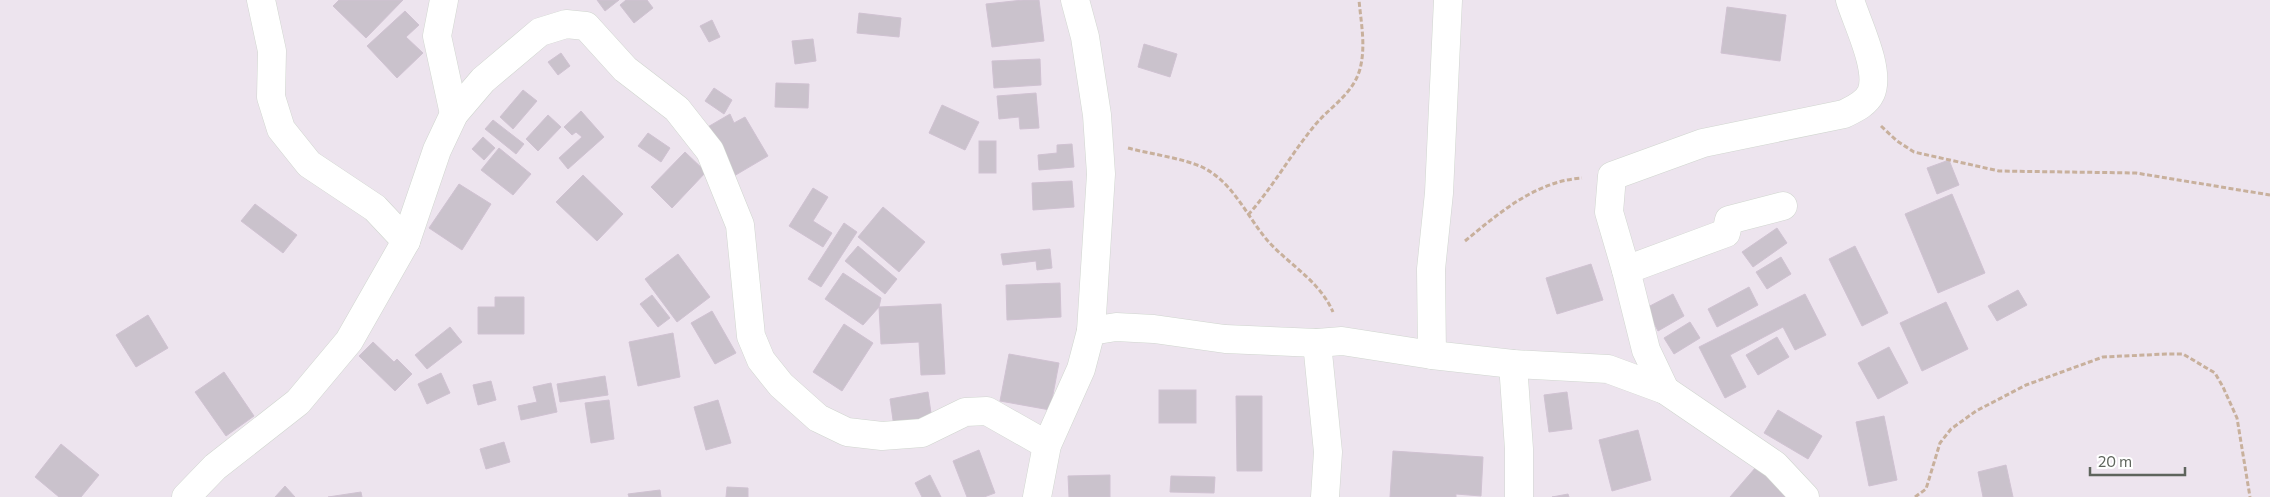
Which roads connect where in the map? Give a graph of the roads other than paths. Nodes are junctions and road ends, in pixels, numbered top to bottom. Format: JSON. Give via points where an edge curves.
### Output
{"nodes":[{"id":1,"x":261,"y":0,"type":"edge"},
{"id":2,"x":444,"y":0,"type":"edge"},
{"id":3,"x":1075,"y":0,"type":"edge"},
{"id":4,"x":1448,"y":0,"type":"edge"},
{"id":5,"x":1850,"y":0,"type":"edge"},
{"id":6,"x":454,"y":114,"type":"junction"},
{"id":7,"x":1783,"y":206,"type":"dead end"},
{"id":8,"x":406,"y":241,"type":"junction"},
{"id":9,"x":1626,"y":270,"type":"junction"},
{"id":10,"x":1091,"y":331,"type":"junction"},
{"id":11,"x":1329,"y":342,"type":"junction"},
{"id":12,"x":1432,"y":355,"type":"junction"},
{"id":13,"x":1513,"y":364,"type":"junction"},
{"id":14,"x":1665,"y":390,"type":"junction"},
{"id":15,"x":1047,"y":445,"type":"junction"},
{"id":16,"x":186,"y":497,"type":"edge"},
{"id":17,"x":1037,"y":497,"type":"edge"},
{"id":18,"x":1325,"y":497,"type":"edge"},
{"id":19,"x":1519,"y":497,"type":"edge"},
{"id":20,"x":1805,"y":497,"type":"edge"}],
"edges":[{"from":1,"to":8,"type":"street","via":[[272,51],[271,97],[281,129],[309,164],[375,208]]},
{"from":2,"to":6,"type":"street","via":[[437,36]]},
{"from":3,"to":10,"type":"street","via":[[1086,37],[1101,174]]},
{"from":4,"to":12,"type":"street","via":[[1440,193],[1431,269]]},
{"from":5,"to":9,"type":"street","via":[[1874,73],[1871,92],[1863,104],[1844,114],[1703,143],[1612,176],[1609,212]]},
{"from":6,"to":8,"type":"street","via":[[436,150]]},
{"from":6,"to":15,"type":"street","via":[[484,80],[540,32],[566,24],[586,26],[625,69],[677,109],[710,151],[740,225],[751,336],[761,360],[781,385],[818,418],[847,432],[882,436],[922,433],[965,412],[987,411]]},
{"from":7,"to":9,"type":"street","via":[[1729,220],[1726,233]]},
{"from":8,"to":16,"type":"street","via":[[349,341],[298,402],[215,467]]},
{"from":9,"to":14,"type":"street","via":[[1646,350]]},
{"from":10,"to":11,"type":"street","via":[[1116,327],[1154,328],[1224,340]]},
{"from":10,"to":15,"type":"street","via":[[1081,369]]},
{"from":11,"to":12,"type":"street"},
{"from":11,"to":18,"type":"street"},
{"from":12,"to":13,"type":"street"},
{"from":13,"to":14,"type":"street","via":[[1608,369]]},
{"from":13,"to":19,"type":"street"},
{"from":14,"to":20,"type":"street","via":[[1775,465]]},
{"from":15,"to":17,"type":"street"}]}
